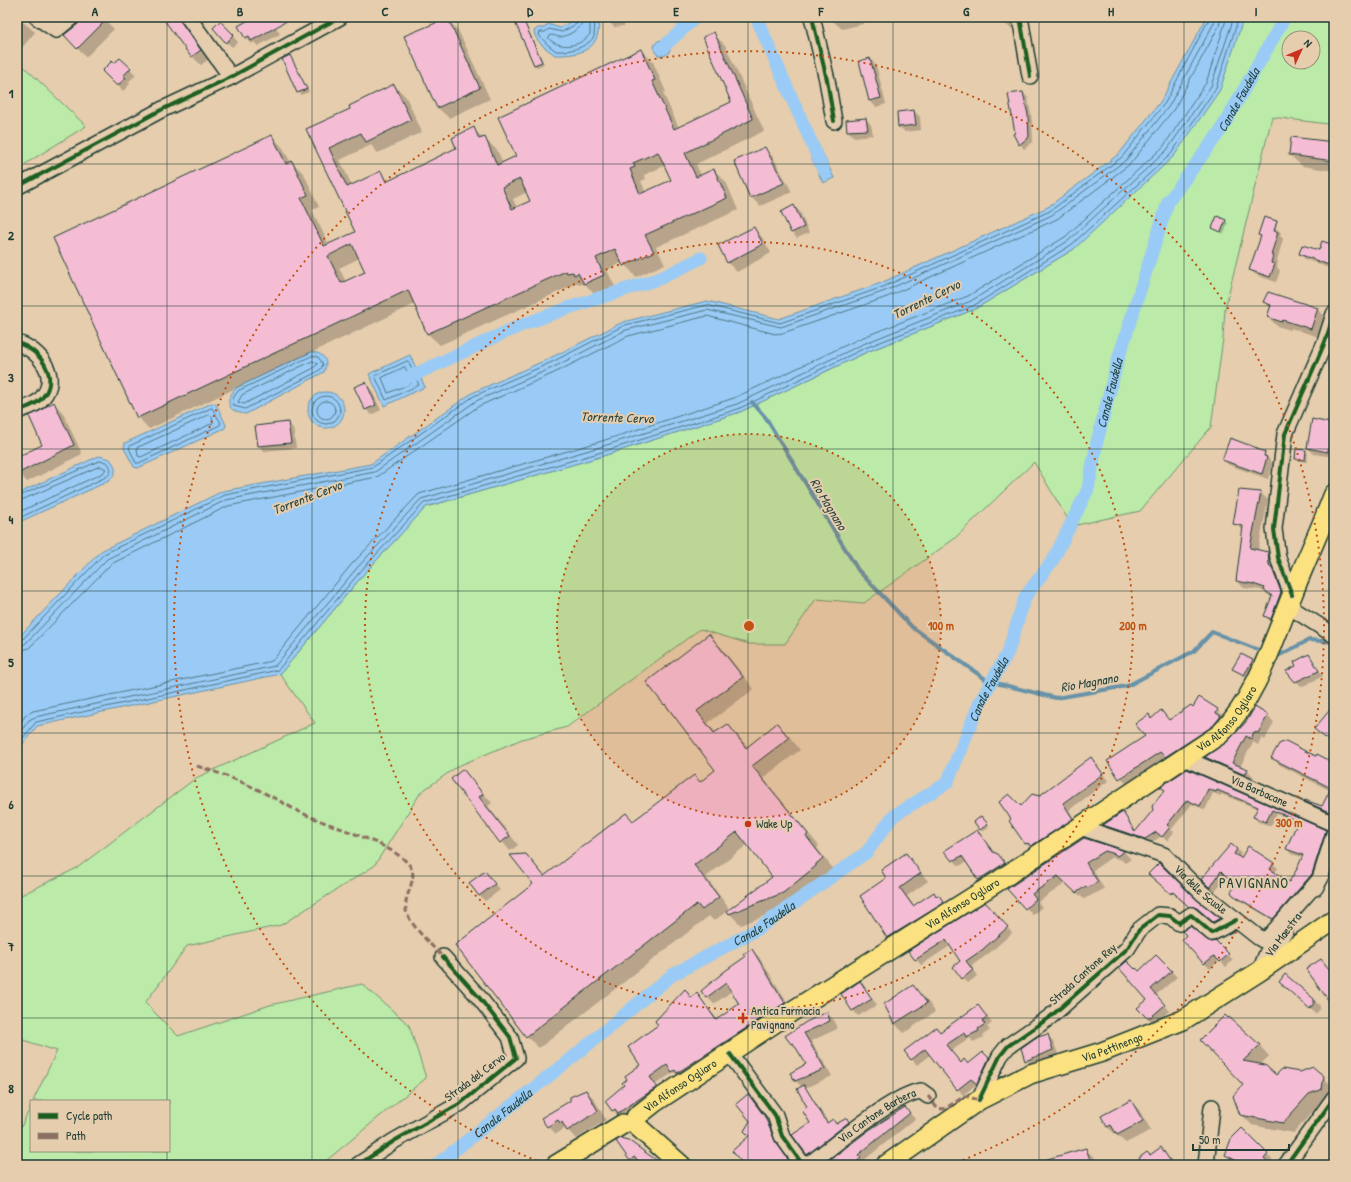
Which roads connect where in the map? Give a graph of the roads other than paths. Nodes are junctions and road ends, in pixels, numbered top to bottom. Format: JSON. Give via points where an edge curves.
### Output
{"nodes":[{"id":1,"x":37,"y":17,"type":"edge"},
{"id":2,"x":72,"y":17,"type":"edge"},
{"id":3,"x":188,"y":17,"type":"edge"},
{"id":4,"x":340,"y":17,"type":"edge"},
{"id":5,"x":812,"y":17,"type":"edge"},
{"id":6,"x":1020,"y":17,"type":"edge"},
{"id":7,"x":1030,"y":76,"type":"dead end"},
{"id":8,"x":231,"y":77,"type":"junction"},
{"id":9,"x":834,"y":121,"type":"dead end"},
{"id":10,"x":17,"y":187,"type":"edge"},
{"id":11,"x":1334,"y":314,"type":"edge"},
{"id":12,"x":17,"y":342,"type":"edge"},
{"id":13,"x":17,"y":411,"type":"edge"},
{"id":14,"x":1334,"y":494,"type":"edge"},
{"id":15,"x":1290,"y":600,"type":"junction"},
{"id":16,"x":1334,"y":635,"type":"edge"},
{"id":17,"x":1184,"y":758,"type":"junction"},
{"id":18,"x":1334,"y":824,"type":"edge"},
{"id":19,"x":1080,"y":827,"type":"junction"},
{"id":20,"x":1334,"y":834,"type":"edge"},
{"id":21,"x":1320,"y":879,"type":"junction"},
{"id":22,"x":1236,"y":920,"type":"junction"},
{"id":23,"x":1334,"y":920,"type":"edge"},
{"id":24,"x":443,"y":957,"type":"dead end"},
{"id":25,"x":1260,"y":971,"type":"junction"},
{"id":26,"x":730,"y":1054,"type":"junction"},
{"id":27,"x":928,"y":1096,"type":"dead end"},
{"id":28,"x":1334,"y":1098,"type":"edge"},
{"id":29,"x":978,"y":1100,"type":"junction"},
{"id":30,"x":1212,"y":1107,"type":"dead end"},
{"id":31,"x":632,"y":1122,"type":"junction"},
{"id":32,"x":358,"y":1165,"type":"edge"},
{"id":33,"x":556,"y":1165,"type":"edge"},
{"id":34,"x":681,"y":1165,"type":"edge"},
{"id":35,"x":803,"y":1165,"type":"edge"},
{"id":36,"x":808,"y":1165,"type":"edge"},
{"id":37,"x":886,"y":1165,"type":"edge"},
{"id":38,"x":1206,"y":1165,"type":"edge"},
{"id":39,"x":1286,"y":1165,"type":"edge"}],
"edges":[{"from":1,"to":2,"type":"street","via":[[56,30]]},
{"from":3,"to":8,"type":"street"},
{"from":4,"to":8,"type":"street"},
{"from":5,"to":9,"type":"street","via":[[828,80]]},
{"from":6,"to":7,"type":"street"},
{"from":8,"to":10,"type":"street","via":[[160,110]]},
{"from":11,"to":15,"type":"street","via":[[1326,342],[1285,434],[1274,529],[1278,558]]},
{"from":12,"to":13,"type":"street","via":[[38,356],[48,370],[50,385],[42,399]]},
{"from":14,"to":15,"type":"main road"},
{"from":15,"to":16,"type":"street"},
{"from":15,"to":17,"type":"main road","name":"Via Alfonso Ogliaro","via":[[1250,693],[1233,721],[1220,734]]},
{"from":17,"to":18,"type":"street","name":"Via Barbacane"},
{"from":17,"to":19,"type":"main road","name":"Via Alfonso Ogliaro"},
{"from":19,"to":22,"type":"street","name":"Via delle Scuole","via":[[1164,855],[1202,893]]},
{"from":19,"to":26,"type":"main road","name":"Via Alfonso Ogliaro","via":[[794,1010]]},
{"from":20,"to":21,"type":"street","name":"Via Maestra"},
{"from":21,"to":22,"type":"street","name":"Via delle Scuole","via":[[1269,937],[1263,940]]},
{"from":21,"to":25,"type":"street","name":"Via Maestra","via":[[1298,918],[1267,953]]},
{"from":22,"to":29,"type":"street","name":"Strada Cantone Rey","via":[[1212,934],[1191,915],[1179,923],[1170,916],[1158,915],[1148,921],[1127,949],[1050,1017],[1008,1046],[1000,1056]]},
{"from":23,"to":25,"type":"main road","name":"Via Pettinengo"},
{"from":24,"to":32,"type":"street","name":"Strada del Cervo","via":[[510,1037],[516,1058],[461,1102]]},
{"from":25,"to":29,"type":"main road","name":"Via Pettinengo","via":[[1183,1020],[1102,1052],[1030,1074]]},
{"from":26,"to":31,"type":"main road","name":"Via Alfonso Ogliaro","via":[[655,1102]]},
{"from":26,"to":35,"type":"street","via":[[775,1115],[782,1136]]},
{"from":27,"to":36,"type":"street","name":"Via Cantone Barbera","via":[[921,1091],[905,1095],[858,1126]]},
{"from":28,"to":39,"type":"street"},
{"from":29,"to":37,"type":"main road","name":"Via Pettinengo"},
{"from":30,"to":38,"type":"street"},
{"from":31,"to":33,"type":"main road","name":"Via Alfonso Ogliaro"},
{"from":31,"to":34,"type":"main road"}]}
